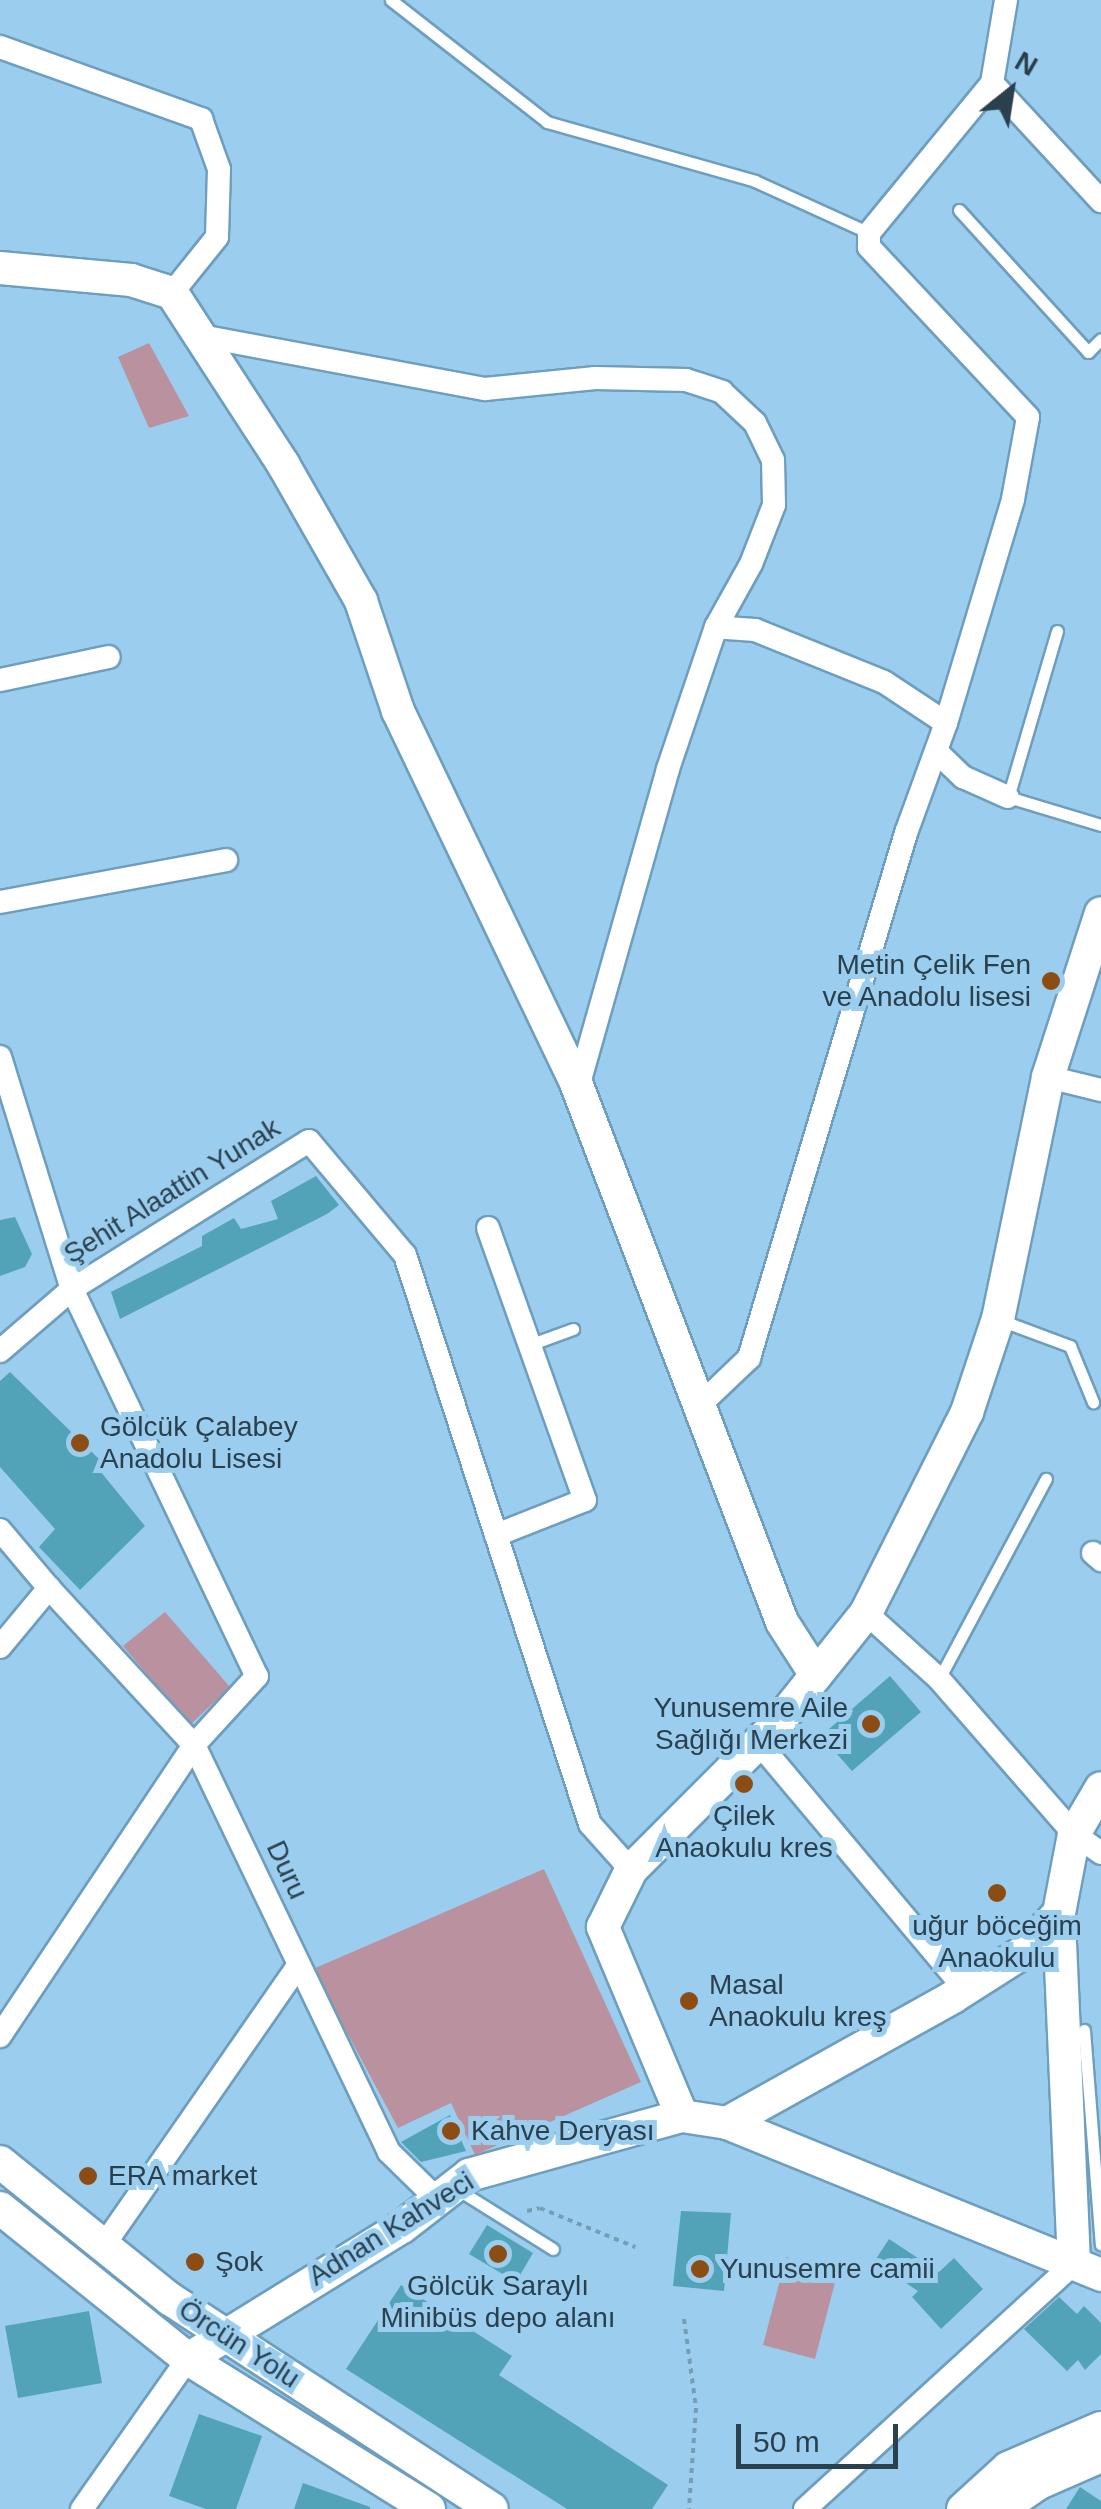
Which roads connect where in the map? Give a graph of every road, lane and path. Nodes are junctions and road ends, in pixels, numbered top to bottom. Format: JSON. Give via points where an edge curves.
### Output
{"nodes":[{"id":1,"x":390,"y":0,"type":"edge"},
{"id":2,"x":1006,"y":0,"type":"edge"},
{"id":3,"x":0,"y":47,"type":"edge"},
{"id":4,"x":992,"y":83,"type":"junction"},
{"id":5,"x":1101,"y":200,"type":"edge"},
{"id":6,"x":959,"y":210,"type":"dead end"},
{"id":7,"x":869,"y":234,"type":"junction"},
{"id":8,"x":0,"y":268,"type":"edge"},
{"id":9,"x":172,"y":293,"type":"junction"},
{"id":10,"x":201,"y":336,"type":"junction"},
{"id":11,"x":1101,"y":338,"type":"edge"},
{"id":12,"x":716,"y":627,"type":"junction"},
{"id":13,"x":1057,"y":632,"type":"dead end"},
{"id":14,"x":109,"y":656,"type":"dead end"},
{"id":15,"x":0,"y":680,"type":"edge"},
{"id":16,"x":946,"y":723,"type":"junction"},
{"id":17,"x":938,"y":753,"type":"junction"},
{"id":18,"x":1008,"y":797,"type":"junction"},
{"id":19,"x":1101,"y":824,"type":"edge"},
{"id":20,"x":226,"y":860,"type":"dead end"},
{"id":21,"x":0,"y":902,"type":"edge"},
{"id":22,"x":1101,"y":913,"type":"edge"},
{"id":23,"x":0,"y":1058,"type":"edge"},
{"id":24,"x":1048,"y":1077,"type":"junction"},
{"id":25,"x":578,"y":1088,"type":"junction"},
{"id":26,"x":1101,"y":1090,"type":"edge"},
{"id":27,"x":488,"y":1228,"type":"dead end"},
{"id":28,"x":72,"y":1289,"type":"junction"},
{"id":29,"x":998,"y":1319,"type":"junction"},
{"id":30,"x":572,"y":1330,"type":"dead end"},
{"id":31,"x":530,"y":1345,"type":"junction"},
{"id":32,"x":0,"y":1351,"type":"edge"},
{"id":33,"x":703,"y":1402,"type":"junction"},
{"id":34,"x":1093,"y":1402,"type":"dead end"},
{"id":35,"x":1046,"y":1479,"type":"dead end"},
{"id":36,"x":0,"y":1530,"type":"edge"},
{"id":37,"x":496,"y":1534,"type":"junction"},
{"id":38,"x":49,"y":1588,"type":"junction"},
{"id":39,"x":866,"y":1613,"type":"junction"},
{"id":40,"x":0,"y":1647,"type":"edge"},
{"id":41,"x":816,"y":1675,"type":"junction"},
{"id":42,"x":939,"y":1679,"type":"junction"},
{"id":43,"x":757,"y":1741,"type":"junction"},
{"id":44,"x":194,"y":1745,"type":"junction"},
{"id":45,"x":1101,"y":1788,"type":"edge"},
{"id":46,"x":1088,"y":1843,"type":"edge"},
{"id":47,"x":630,"y":1870,"type":"junction"},
{"id":48,"x":1059,"y":1912,"type":"junction"},
{"id":49,"x":298,"y":1966,"type":"junction"},
{"id":50,"x":965,"y":1989,"type":"junction"},
{"id":51,"x":1084,"y":2030,"type":"dead end"},
{"id":52,"x":0,"y":2036,"type":"edge"},
{"id":53,"x":682,"y":2116,"type":"junction"},
{"id":54,"x":727,"y":2123,"type":"junction"},
{"id":55,"x":0,"y":2162,"type":"edge"},
{"id":56,"x":445,"y":2193,"type":"junction"},
{"id":57,"x":515,"y":2204,"type":"dead end"},
{"id":58,"x":0,"y":2208,"type":"edge"},
{"id":59,"x":104,"y":2244,"type":"junction"},
{"id":60,"x":635,"y":2247,"type":"dead end"},
{"id":61,"x":554,"y":2249,"type":"dead end"},
{"id":62,"x":1092,"y":2261,"type":"edge"},
{"id":63,"x":684,"y":2319,"type":"dead end"},
{"id":64,"x":221,"y":2332,"type":"junction"},
{"id":65,"x":188,"y":2358,"type":"junction"},
{"id":66,"x":1101,"y":2428,"type":"edge"},
{"id":67,"x":1101,"y":2456,"type":"edge"},
{"id":68,"x":82,"y":2509,"type":"edge"},
{"id":69,"x":429,"y":2509,"type":"edge"},
{"id":70,"x":492,"y":2509,"type":"edge"},
{"id":71,"x":689,"y":2509,"type":"edge"},
{"id":72,"x":805,"y":2509,"type":"edge"},
{"id":73,"x":963,"y":2509,"type":"edge"},
{"id":74,"x":1001,"y":2509,"type":"edge"}],
"edges":[{"from":1,"to":7,"type":"lane","via":[[547,122],[755,181]]},
{"from":2,"to":4,"type":"street"},
{"from":3,"to":9,"type":"street","via":[[201,120],[220,169],[217,237]]},
{"from":4,"to":5,"type":"street"},
{"from":4,"to":7,"type":"street"},
{"from":6,"to":11,"type":"lane","via":[[1088,352]]},
{"from":7,"to":16,"type":"street","via":[[869,247],[1028,417],[1013,499]]},
{"from":8,"to":9,"type":"street","via":[[131,280]]},
{"from":9,"to":10,"type":"street"},
{"from":10,"to":12,"type":"street","via":[[485,389],[596,378],[686,380],[722,392],[754,423],[773,460],[774,504]]},
{"from":10,"to":25,"type":"street","via":[[361,601],[398,711]]},
{"from":12,"to":16,"type":"street","via":[[756,630],[884,682]]},
{"from":12,"to":25,"type":"street","via":[[668,769]]},
{"from":13,"to":18,"type":"lane"},
{"from":14,"to":15,"type":"street"},
{"from":16,"to":17,"type":"street"},
{"from":17,"to":18,"type":"street","via":[[963,777]]},
{"from":17,"to":33,"type":"street","via":[[906,833],[749,1358]]},
{"from":18,"to":19,"type":"lane"},
{"from":20,"to":21,"type":"street"},
{"from":22,"to":24,"type":"street"},
{"from":23,"to":28,"type":"street"},
{"from":24,"to":26,"type":"street"},
{"from":24,"to":29,"type":"street"},
{"from":25,"to":33,"type":"street"},
{"from":27,"to":31,"type":"street"},
{"from":28,"to":32,"type":"street","name":"Şehit Alaattin Yunak"},
{"from":28,"to":37,"type":"street","name":"Şehit Alaattin Yunak","via":[[309,1141],[405,1255]]},
{"from":28,"to":44,"type":"street","via":[[257,1676]]},
{"from":29,"to":34,"type":"lane","via":[[1070,1346]]},
{"from":29,"to":39,"type":"street","via":[[967,1412]]},
{"from":30,"to":31,"type":"lane"},
{"from":31,"to":37,"type":"street","via":[[584,1500]]},
{"from":33,"to":41,"type":"street","via":[[782,1622]]},
{"from":35,"to":42,"type":"lane"},
{"from":36,"to":38,"type":"street","name":"Duru"},
{"from":37,"to":47,"type":"street","via":[[590,1824]]},
{"from":38,"to":40,"type":"street"},
{"from":38,"to":44,"type":"street","name":"Duru"},
{"from":39,"to":41,"type":"street"},
{"from":39,"to":42,"type":"street"},
{"from":41,"to":43,"type":"street"},
{"from":42,"to":46,"type":"street"},
{"from":43,"to":47,"type":"street"},
{"from":43,"to":50,"type":"street"},
{"from":44,"to":49,"type":"street","name":"Duru"},
{"from":44,"to":52,"type":"street"},
{"from":45,"to":46,"type":"street"},
{"from":46,"to":48,"type":"street"},
{"from":47,"to":53,"type":"street","via":[[603,1926]]},
{"from":48,"to":50,"type":"street","via":[[1022,1954]]},
{"from":48,"to":62,"type":"street"},
{"from":49,"to":56,"type":"street","name":"Duru","via":[[390,2152]]},
{"from":49,"to":59,"type":"street"},
{"from":50,"to":54,"type":"street"},
{"from":51,"to":62,"type":"lane"},
{"from":53,"to":54,"type":"street","name":"Adnan Kahveci"},
{"from":53,"to":56,"type":"street","name":"Adnan Kahveci","via":[[469,2176]]},
{"from":54,"to":62,"type":"street","name":"Adnan Kahveci"},
{"from":55,"to":59,"type":"street","name":"Örcün Yolu"},
{"from":56,"to":61,"type":"lane"},
{"from":56,"to":64,"type":"street","name":"Adnan Kahveci"},
{"from":57,"to":60,"type":"path"},
{"from":58,"to":65,"type":"street","name":"Örcün Yolu"},
{"from":59,"to":64,"type":"street","name":"Örcün Yolu"},
{"from":62,"to":72,"type":"street"},
{"from":63,"to":71,"type":"path","via":[[696,2408]]},
{"from":64,"to":65,"type":"street","name":"Adnan Kahveci"},
{"from":64,"to":70,"type":"street","name":"Örcün Yolu"},
{"from":65,"to":68,"type":"street"},
{"from":65,"to":69,"type":"street","name":"Örcün Yolu"},
{"from":66,"to":73,"type":"street","via":[[1008,2468]]},
{"from":67,"to":74,"type":"street","via":[[1039,2482]]}]}
